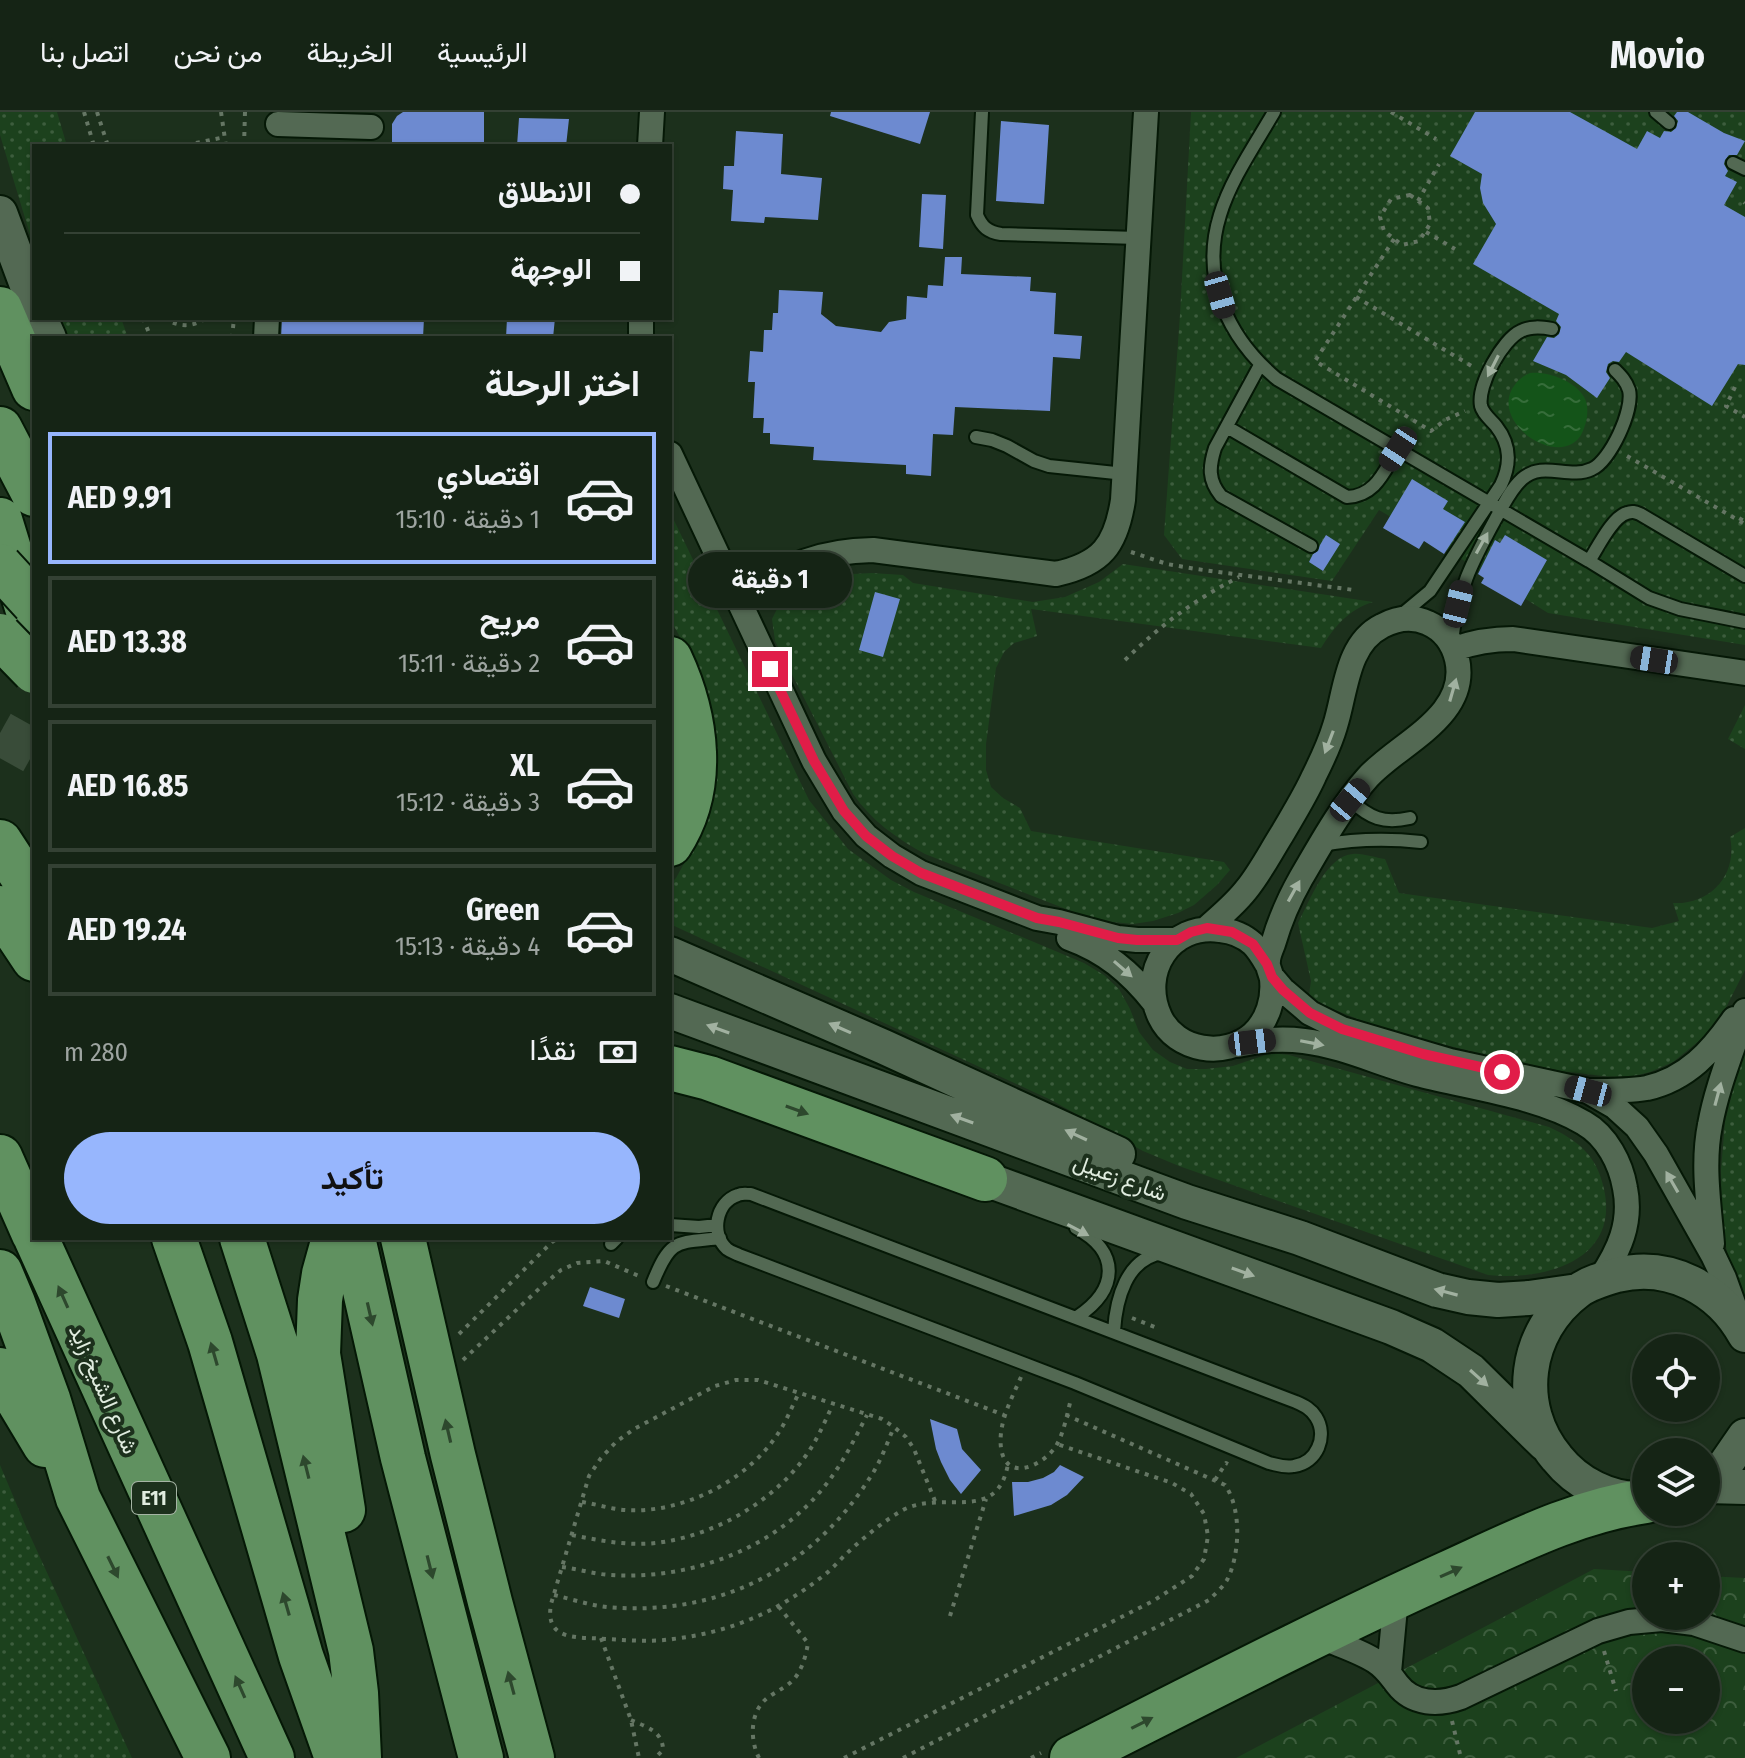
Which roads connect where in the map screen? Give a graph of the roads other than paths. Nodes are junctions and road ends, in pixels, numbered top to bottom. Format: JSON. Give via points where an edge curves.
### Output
{"nodes":[{"id":1,"x":652,"y":112,"type":"edge"},
{"id":2,"x":982,"y":112,"type":"edge"},
{"id":3,"x":1146,"y":112,"type":"edge"},
{"id":4,"x":1274,"y":112,"type":"edge"},
{"id":5,"x":1656,"y":112,"type":"edge"},
{"id":6,"x":1669,"y":123,"type":"dead end"},
{"id":7,"x":277,"y":127,"type":"edge"},
{"id":8,"x":371,"y":127,"type":"dead end"},
{"id":9,"x":650,"y":144,"type":"edge"},
{"id":10,"x":0,"y":213,"type":"edge"},
{"id":11,"x":1138,"y":238,"type":"junction"},
{"id":12,"x":32,"y":299,"type":"edge"},
{"id":13,"x":0,"y":309,"type":"edge"},
{"id":14,"x":1552,"y":329,"type":"dead end"},
{"id":15,"x":1260,"y":365,"type":"junction"},
{"id":16,"x":1615,"y":370,"type":"dead end"},
{"id":17,"x":32,"y":383,"type":"edge"},
{"id":18,"x":1227,"y":427,"type":"junction"},
{"id":19,"x":0,"y":429,"type":"edge"},
{"id":20,"x":976,"y":437,"type":"dead end"},
{"id":21,"x":1398,"y":449,"type":"junction"},
{"id":22,"x":672,"y":458,"type":"edge"},
{"id":23,"x":1125,"y":474,"type":"junction"},
{"id":24,"x":32,"y":490,"type":"edge"},
{"id":25,"x":1488,"y":503,"type":"junction"},
{"id":26,"x":1501,"y":510,"type":"junction"},
{"id":27,"x":0,"y":520,"type":"edge"},
{"id":28,"x":1311,"y":546,"type":"dead end"},
{"id":29,"x":1589,"y":561,"type":"junction"},
{"id":30,"x":0,"y":566,"type":"edge"},
{"id":31,"x":1443,"y":574,"type":"junction"},
{"id":32,"x":1745,"y":576,"type":"edge"},
{"id":33,"x":1463,"y":584,"type":"junction"},
{"id":34,"x":736,"y":597,"type":"junction"},
{"id":35,"x":32,"y":601,"type":"edge"},
{"id":36,"x":0,"y":605,"type":"edge"},
{"id":37,"x":1395,"y":620,"type":"junction"},
{"id":38,"x":1745,"y":622,"type":"edge"},
{"id":39,"x":32,"y":624,"type":"edge"},
{"id":40,"x":0,"y":636,"type":"edge"},
{"id":41,"x":1453,"y":646,"type":"junction"},
{"id":42,"x":672,"y":663,"type":"edge"},
{"id":43,"x":32,"y":669,"type":"edge"},
{"id":44,"x":1745,"y":673,"type":"edge"},
{"id":45,"x":32,"y":689,"type":"edge"},
{"id":46,"x":1314,"y":777,"type":"junction"},
{"id":47,"x":1350,"y":800,"type":"junction"},
{"id":48,"x":1410,"y":818,"type":"dead end"},
{"id":49,"x":672,"y":840,"type":"edge"},
{"id":50,"x":0,"y":842,"type":"edge"},
{"id":51,"x":1421,"y":842,"type":"dead end"},
{"id":52,"x":1321,"y":845,"type":"junction"},
{"id":53,"x":32,"y":891,"type":"edge"},
{"id":54,"x":0,"y":908,"type":"edge"},
{"id":55,"x":1037,"y":918,"type":"junction"},
{"id":56,"x":1207,"y":928,"type":"junction"},
{"id":57,"x":1177,"y":940,"type":"junction"},
{"id":58,"x":672,"y":955,"type":"edge"},
{"id":59,"x":32,"y":956,"type":"edge"},
{"id":60,"x":1269,"y":970,"type":"junction"},
{"id":61,"x":1154,"y":1002,"type":"junction"},
{"id":62,"x":1745,"y":1004,"type":"edge"},
{"id":63,"x":1745,"y":1011,"type":"edge"},
{"id":64,"x":672,"y":1012,"type":"edge"},
{"id":65,"x":1235,"y":1045,"type":"junction"},
{"id":66,"x":672,"y":1069,"type":"edge"},
{"id":67,"x":1588,"y":1091,"type":"junction"},
{"id":68,"x":0,"y":1157,"type":"edge"},
{"id":69,"x":985,"y":1179,"type":"junction"},
{"id":70,"x":672,"y":1225,"type":"edge"},
{"id":71,"x":32,"y":1229,"type":"edge"},
{"id":72,"x":718,"y":1232,"type":"junction"},
{"id":73,"x":1300,"y":1238,"type":"junction"},
{"id":74,"x":37,"y":1240,"type":"edge"},
{"id":75,"x":175,"y":1240,"type":"edge"},
{"id":76,"x":243,"y":1240,"type":"edge"},
{"id":77,"x":333,"y":1240,"type":"edge"},
{"id":78,"x":353,"y":1240,"type":"edge"},
{"id":79,"x":403,"y":1240,"type":"edge"},
{"id":80,"x":1192,"y":1253,"type":"junction"},
{"id":81,"x":1713,"y":1255,"type":"junction"},
{"id":82,"x":0,"y":1272,"type":"edge"},
{"id":83,"x":653,"y":1282,"type":"road end"},
{"id":84,"x":1589,"y":1285,"type":"junction"},
{"id":85,"x":1077,"y":1317,"type":"junction"},
{"id":86,"x":1114,"y":1331,"type":"junction"},
{"id":87,"x":1743,"y":1331,"type":"edge"},
{"id":88,"x":0,"y":1370,"type":"edge"},
{"id":89,"x":1745,"y":1436,"type":"edge"},
{"id":90,"x":1545,"y":1444,"type":"junction"},
{"id":91,"x":1720,"y":1469,"type":"edge"},
{"id":92,"x":1720,"y":1486,"type":"edge"},
{"id":93,"x":1745,"y":1487,"type":"edge"},
{"id":94,"x":78,"y":1498,"type":"junction"},
{"id":95,"x":1632,"y":1499,"type":"edge"},
{"id":96,"x":1632,"y":1503,"type":"edge"},
{"id":97,"x":1396,"y":1597,"type":"junction"},
{"id":98,"x":1317,"y":1635,"type":"junction"},
{"id":99,"x":1745,"y":1640,"type":"edge"},
{"id":100,"x":351,"y":1651,"type":"junction"},
{"id":101,"x":1389,"y":1672,"type":"junction"},
{"id":102,"x":208,"y":1758,"type":"edge"},
{"id":103,"x":272,"y":1758,"type":"edge"},
{"id":104,"x":337,"y":1758,"type":"edge"},
{"id":105,"x":359,"y":1758,"type":"edge"},
{"id":106,"x":481,"y":1758,"type":"edge"},
{"id":107,"x":532,"y":1758,"type":"edge"},
{"id":108,"x":1072,"y":1758,"type":"edge"}],
"edges":[{"from":1,"to":9,"type":"street"},
{"from":2,"to":11,"type":"lane","via":[[977,204],[981,225],[1001,234]]},
{"from":3,"to":11,"type":"street"},
{"from":4,"to":15,"type":"lane","via":[[1232,185],[1214,247],[1224,311]]},
{"from":5,"to":6,"type":"lane"},
{"from":7,"to":8,"type":"street"},
{"from":10,"to":12,"type":"main road"},
{"from":11,"to":23,"type":"street"},
{"from":13,"to":17,"type":"highway"},
{"from":14,"to":25,"type":"lane","one_way":true,"via":[[1539,326],[1512,336],[1481,395],[1484,413],[1503,436],[1509,461]]},
{"from":15,"to":18,"type":"lane"},
{"from":15,"to":21,"type":"lane"},
{"from":16,"to":26,"type":"lane","via":[[1629,390],[1630,403],[1606,458],[1585,472],[1531,472]]},
{"from":18,"to":21,"type":"lane","via":[[1347,497],[1369,491]]},
{"from":18,"to":28,"type":"lane","via":[[1211,460],[1214,487],[1232,504]]},
{"from":19,"to":24,"type":"highway"},
{"from":20,"to":23,"type":"lane","via":[[1049,466]]},
{"from":21,"to":25,"type":"lane"},
{"from":22,"to":34,"type":"street"},
{"from":23,"to":34,"type":"street","via":[[1120,522],[1111,542],[1078,569],[1056,574],[849,550],[801,562]]},
{"from":25,"to":26,"type":"lane"},
{"from":25,"to":31,"type":"lane"},
{"from":26,"to":29,"type":"lane"},
{"from":33,"to":26,"type":"lane","one_way":true},
{"from":27,"to":39,"type":"highway"},
{"from":29,"to":32,"type":"lane","via":[[1614,522],[1633,512]]},
{"from":29,"to":38,"type":"lane","via":[[1664,604]]},
{"from":30,"to":35,"type":"highway","bridge":true},
{"from":31,"to":33,"type":"lane"},
{"from":31,"to":37,"type":"lane"},
{"from":33,"to":41,"type":"lane"},
{"from":34,"to":55,"type":"street","via":[[826,784],[866,836],[921,873]]},
{"from":36,"to":45,"type":"highway"},
{"from":37,"to":41,"type":"street","via":[[1433,625]]},
{"from":37,"to":46,"type":"street","one_way":true,"via":[[1369,634],[1358,648]]},
{"from":40,"to":43,"type":"highway","bridge":true},
{"from":41,"to":44,"type":"street","via":[[1513,639]]},
{"from":47,"to":41,"type":"street","one_way":true,"via":[[1449,706],[1459,668]]},
{"from":42,"to":49,"type":"highway","via":[[694,741],[689,801]]},
{"from":46,"to":47,"type":"street"},
{"from":46,"to":56,"type":"street","via":[[1262,868]]},
{"from":47,"to":48,"type":"lane","via":[[1384,820]]},
{"from":47,"to":52,"type":"street"},
{"from":50,"to":53,"type":"highway"},
{"from":51,"to":52,"type":"lane","via":[[1381,838]]},
{"from":60,"to":52,"type":"street","one_way":true,"via":[[1286,906]]},
{"from":54,"to":59,"type":"highway"},
{"from":55,"to":57,"type":"street","via":[[1118,938]]},
{"from":55,"to":61,"type":"street","one_way":true,"via":[[1111,959]]},
{"from":56,"to":57,"type":"street"},
{"from":56,"to":60,"type":"street","via":[[1232,932],[1253,944]]},
{"from":57,"to":61,"type":"street","via":[[1156,967]]},
{"from":73,"to":58,"type":"main road","one_way":true,"via":[[1229,1201]]},
{"from":60,"to":65,"type":"street","via":[[1272,998],[1265,1018]]},
{"from":60,"to":67,"type":"street","via":[[1310,1013],[1342,1029],[1450,1061]]},
{"from":61,"to":65,"type":"street","via":[[1161,1021],[1175,1036],[1194,1046]]},
{"from":62,"to":67,"type":"street","via":[[1713,1049],[1671,1080],[1646,1088]]},
{"from":81,"to":63,"type":"street","one_way":true,"via":[[1706,1172],[1709,1128]]},
{"from":73,"to":64,"type":"main road","name":"شارع زعيبل","one_way":true,"via":[[1187,1202]]},
{"from":65,"to":84,"type":"street","one_way":true,"via":[[1269,1040],[1320,1044],[1416,1074],[1536,1102],[1587,1124],[1607,1144],[1622,1171],[1627,1200],[1625,1230],[1615,1256]]},
{"from":66,"to":69,"type":"highway","one_way":true},
{"from":81,"to":67,"type":"street","one_way":true,"via":[[1637,1127]]},
{"from":68,"to":71,"type":"highway","name":"شارع الشيخ زايد","number":"E11"},
{"from":69,"to":80,"type":"main road"},
{"from":69,"to":85,"type":"lane","one_way":true,"via":[[1100,1246],[1109,1273],[1103,1294]]},
{"from":70,"to":72,"type":"lane"},
{"from":72,"to":83,"type":"lane","via":[[671,1248]]},
{"from":72,"to":85,"type":"lane","via":[[719,1212],[727,1201],[751,1194]]},
{"from":72,"to":86,"type":"lane","via":[[727,1249],[739,1255],[1269,1463],[1298,1466],[1319,1448],[1318,1420],[1309,1409]]},
{"from":84,"to":73,"type":"main road","name":"شارع زعيبل","one_way":true,"via":[[1514,1299],[1468,1297]]},
{"from":103,"to":74,"type":"highway","name":"شارع الشيخ زايد","number":"E11","one_way":true},
{"from":104,"to":75,"type":"highway","one_way":true},
{"from":100,"to":76,"type":"highway","one_way":true,"via":[[279,1354]]},
{"from":77,"to":100,"type":"highway","via":[[320,1300],[318,1354],[352,1568]]},
{"from":78,"to":106,"type":"highway","one_way":true,"via":[[410,1487]]},
{"from":107,"to":79,"type":"highway","one_way":true},
{"from":80,"to":86,"type":"lane","via":[[1157,1254],[1134,1268],[1117,1304]]},
{"from":80,"to":90,"type":"main road","one_way":true,"via":[[1432,1345],[1471,1371]]},
{"from":81,"to":87,"type":"street"},
{"from":82,"to":94,"type":"highway"},
{"from":84,"to":87,"type":"main road","name":"شارع زعيبل","via":[[1631,1272],[1664,1273],[1694,1283],[1721,1302]]},
{"from":84,"to":90,"type":"main road","via":[[1553,1315],[1537,1344],[1529,1378],[1532,1412]]},
{"from":85,"to":86,"type":"lane"},
{"from":88,"to":94,"type":"highway"},
{"from":89,"to":91,"type":"main road"},
{"from":90,"to":95,"type":"main road","via":[[1567,1471],[1597,1490]]},
{"from":92,"to":93,"type":"main road"},
{"from":94,"to":102,"type":"highway","one_way":true},
{"from":97,"to":96,"type":"highway","one_way":true,"via":[[1542,1531]]},
{"from":97,"to":98,"type":"highway"},
{"from":97,"to":101,"type":"street"},
{"from":98,"to":101,"type":"street"},
{"from":108,"to":98,"type":"highway","one_way":true},
{"from":99,"to":101,"type":"street","via":[[1694,1623],[1629,1622],[1598,1631],[1447,1702],[1412,1697]]},
{"from":100,"to":105,"type":"highway"}]}
